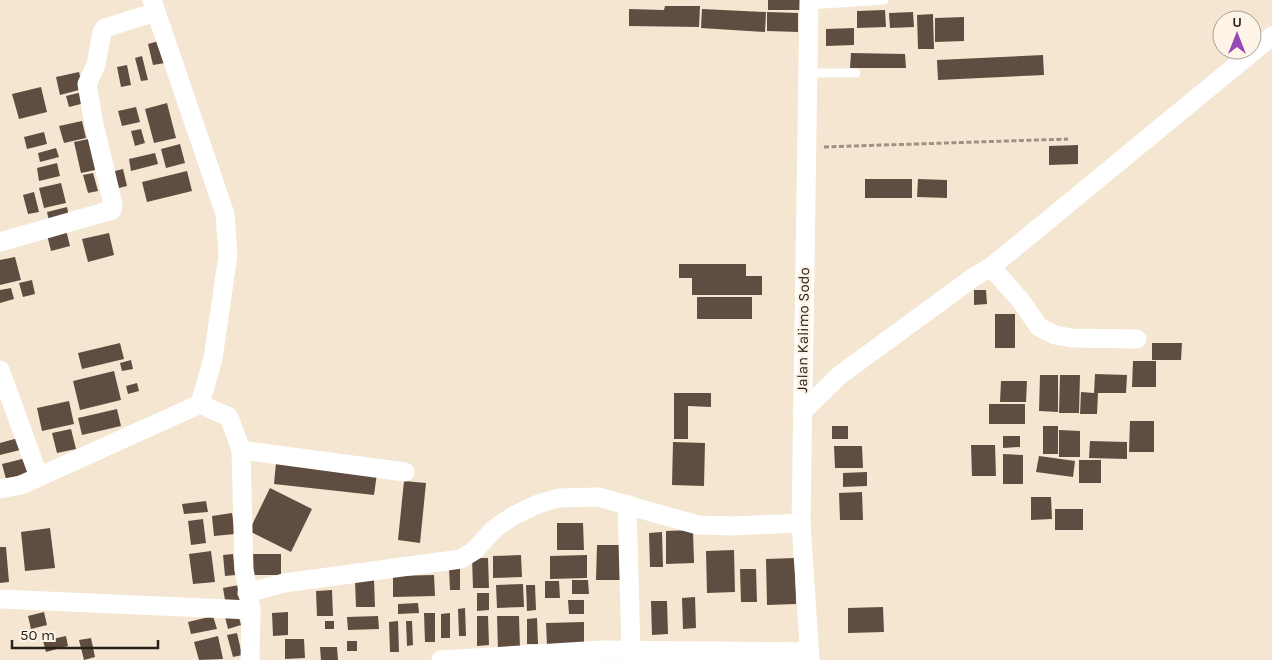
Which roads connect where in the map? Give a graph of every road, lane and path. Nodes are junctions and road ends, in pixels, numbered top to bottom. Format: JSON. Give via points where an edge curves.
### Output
{"nodes":[{"id":1,"x":884,"y":0,"type":"edge"},
{"id":2,"x":809,"y":2,"type":"edge"},
{"id":3,"x":154,"y":6,"type":"edge"},
{"id":4,"x":1272,"y":36,"type":"edge"},
{"id":5,"x":808,"y":73,"type":"junction"},
{"id":6,"x":856,"y":73,"type":"dead end"},
{"id":7,"x":1068,"y":139,"type":"dead end"},
{"id":8,"x":806,"y":147,"type":"junction"},
{"id":9,"x":0,"y":242,"type":"edge"},
{"id":10,"x":991,"y":267,"type":"junction"},
{"id":11,"x":1137,"y":339,"type":"dead end"},
{"id":12,"x":0,"y":370,"type":"edge"},
{"id":13,"x":200,"y":404,"type":"junction"},
{"id":14,"x":802,"y":412,"type":"junction"},
{"id":15,"x":241,"y":450,"type":"junction"},
{"id":16,"x":405,"y":472,"type":"dead end"},
{"id":17,"x":39,"y":477,"type":"junction"},
{"id":18,"x":0,"y":489,"type":"edge"},
{"id":19,"x":627,"y":504,"type":"junction"},
{"id":20,"x":801,"y":522,"type":"junction"},
{"id":21,"x":0,"y":600,"type":"edge"},
{"id":22,"x":249,"y":602,"type":"junction"},
{"id":23,"x":631,"y":651,"type":"junction"},
{"id":24,"x":602,"y":655,"type":"edge"},
{"id":25,"x":810,"y":656,"type":"edge"},
{"id":26,"x":250,"y":660,"type":"edge"},
{"id":27,"x":441,"y":660,"type":"edge"}],
"edges":[{"from":1,"to":2,"type":"lane"},
{"from":2,"to":5,"type":"street","name":"Jalan Kalimo Sodo"},
{"from":3,"to":9,"type":"street","via":[[105,28],[87,84],[112,210]]},
{"from":3,"to":13,"type":"street","via":[[225,214],[228,255],[213,359]]},
{"from":4,"to":10,"type":"street"},
{"from":5,"to":6,"type":"lane"},
{"from":5,"to":8,"type":"street","name":"Jalan Kalimo Sodo"},
{"from":7,"to":8,"type":"path"},
{"from":8,"to":14,"type":"street","name":"Jalan Kalimo Sodo"},
{"from":10,"to":11,"type":"street","via":[[1039,327],[1054,335]]},
{"from":10,"to":14,"type":"street","via":[[840,375]]},
{"from":12,"to":17,"type":"street"},
{"from":13,"to":15,"type":"street","via":[[229,417]]},
{"from":13,"to":17,"type":"street"},
{"from":14,"to":20,"type":"street","name":"Jalan Kalimo Sodo"},
{"from":15,"to":16,"type":"street"},
{"from":15,"to":22,"type":"street","via":[[244,569]]},
{"from":17,"to":18,"type":"street"},
{"from":19,"to":20,"type":"street","via":[[698,525]]},
{"from":19,"to":22,"type":"street","via":[[598,497],[558,498],[513,516],[461,559],[284,583]]},
{"from":19,"to":23,"type":"street"},
{"from":20,"to":25,"type":"street","name":"Jalan Kalimo Sodo"},
{"from":21,"to":22,"type":"street"},
{"from":22,"to":26,"type":"street"},
{"from":23,"to":24,"type":"street"},
{"from":23,"to":25,"type":"street"},
{"from":24,"to":27,"type":"street"}]}
